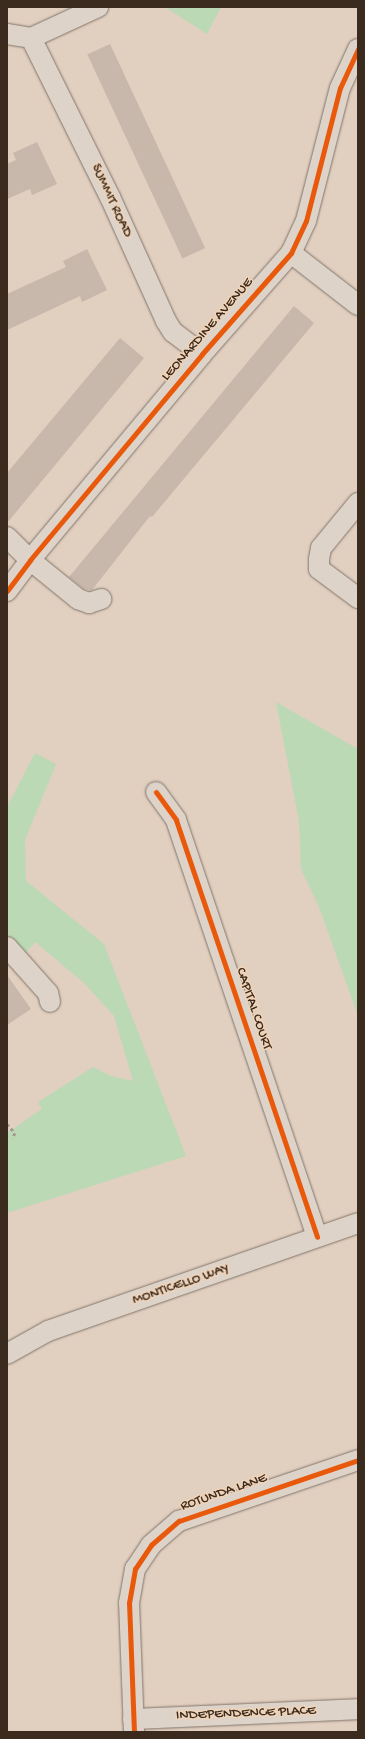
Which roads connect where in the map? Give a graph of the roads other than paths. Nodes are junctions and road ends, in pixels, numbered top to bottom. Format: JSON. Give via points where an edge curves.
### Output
{"nodes":[{"id":1,"x":98,"y":7,"type":"edge"},
{"id":2,"x":7,"y":34,"type":"edge"},
{"id":3,"x":31,"y":38,"type":"junction"},
{"id":4,"x":356,"y":57,"type":"edge"},
{"id":5,"x":291,"y":253,"type":"junction"},
{"id":6,"x":358,"y":305,"type":"edge"},
{"id":7,"x":202,"y":354,"type":"junction"},
{"id":8,"x":358,"y":503,"type":"edge"},
{"id":9,"x":7,"y":537,"type":"edge"},
{"id":10,"x":30,"y":560,"type":"junction"},
{"id":11,"x":7,"y":591,"type":"edge"},
{"id":12,"x":358,"y":598,"type":"edge"},
{"id":13,"x":101,"y":599,"type":"dead end"},
{"id":14,"x":156,"y":792,"type":"dead end"},
{"id":15,"x":7,"y":947,"type":"edge"},
{"id":16,"x":50,"y":1002,"type":"dead end"},
{"id":17,"x":358,"y":1223,"type":"edge"},
{"id":18,"x":317,"y":1238,"type":"junction"},
{"id":19,"x":7,"y":1354,"type":"edge"},
{"id":20,"x":358,"y":1460,"type":"edge"},
{"id":21,"x":358,"y":1709,"type":"edge"},
{"id":22,"x":134,"y":1725,"type":"edge"}],
"edges":[{"from":1,"to":3,"type":"street"},
{"from":2,"to":3,"type":"street"},
{"from":3,"to":7,"type":"street","name":"SUMMIT ROAD","via":[[110,197],[166,321],[173,332]]},
{"from":4,"to":5,"type":"street","name":"LEONARDINE AVENUE","via":[[340,88],[306,221]]},
{"from":5,"to":6,"type":"street"},
{"from":5,"to":7,"type":"street","name":"LEONARDINE AVENUE"},
{"from":7,"to":10,"type":"street","name":"LEONARDINE AVENUE"},
{"from":8,"to":12,"type":"street","via":[[321,548],[319,559],[319,569]]},
{"from":9,"to":10,"type":"street"},
{"from":10,"to":11,"type":"street","name":"LEONARDINE AVENUE"},
{"from":10,"to":13,"type":"street","via":[[78,599],[89,603]]},
{"from":14,"to":18,"type":"street","name":"CAPITAL COURT","via":[[176,820]]},
{"from":15,"to":16,"type":"street","via":[[48,993]]},
{"from":17,"to":18,"type":"street","name":"MONTICELLO WAY"},
{"from":18,"to":19,"type":"street","name":"MONTICELLO WAY","via":[[48,1331]]},
{"from":20,"to":22,"type":"street","name":"ROTUNDA LANE","via":[[179,1521],[150,1545],[136,1569],[129,1603]]},
{"from":21,"to":22,"type":"street","name":"INDEPENDENCE PLACE"}]}
